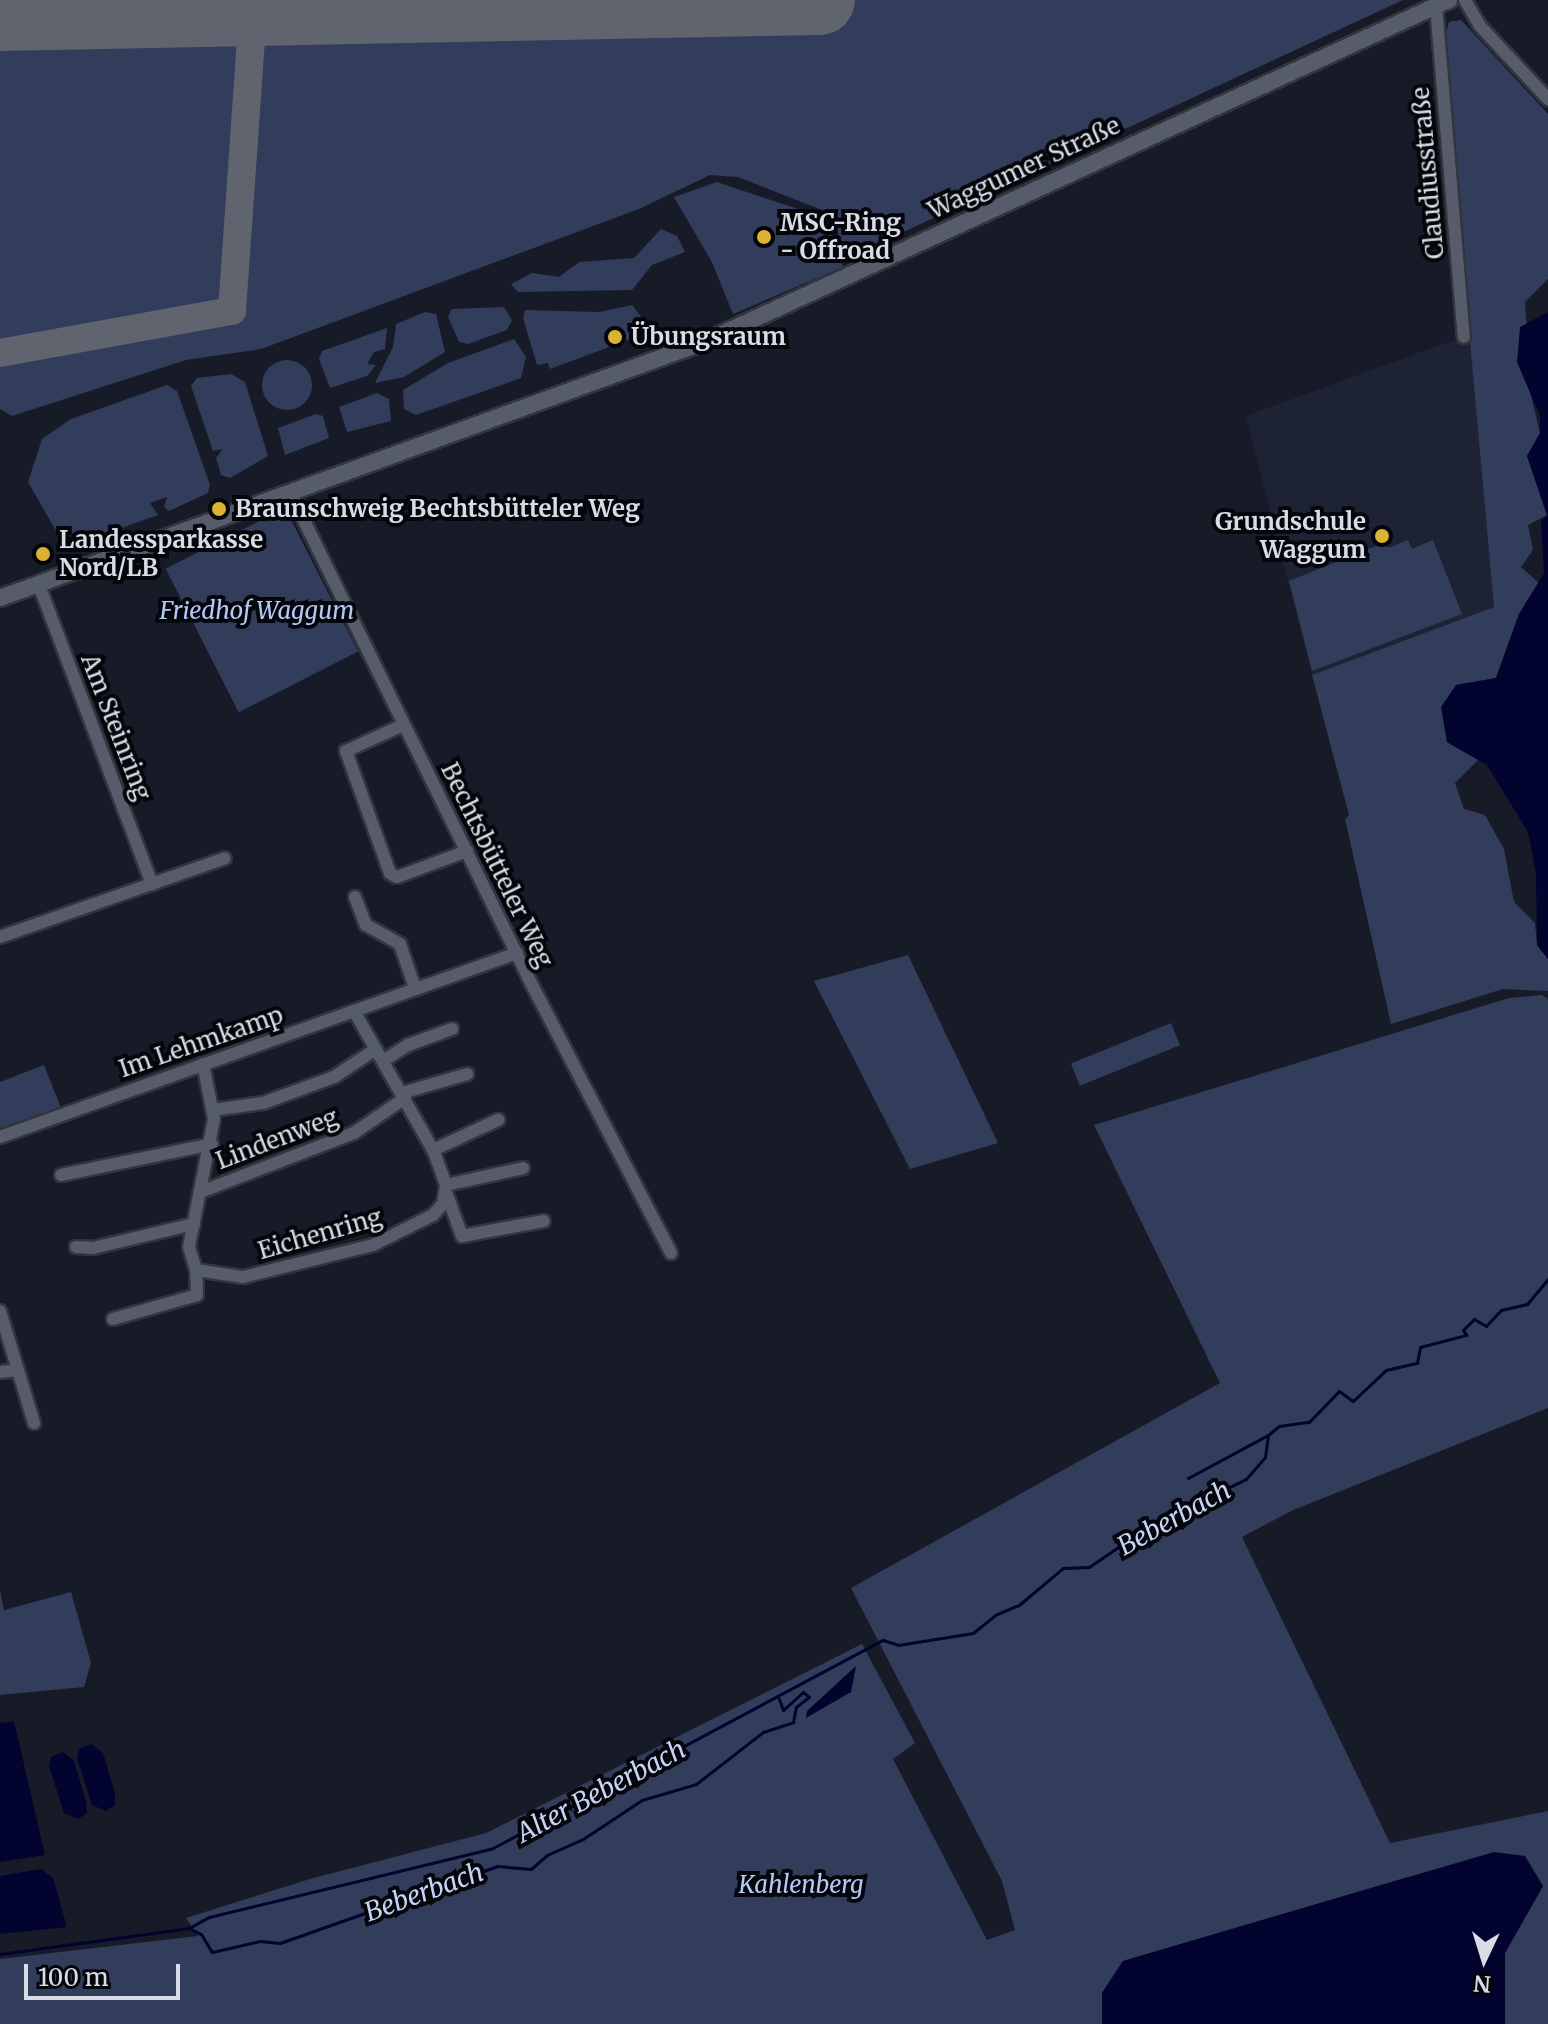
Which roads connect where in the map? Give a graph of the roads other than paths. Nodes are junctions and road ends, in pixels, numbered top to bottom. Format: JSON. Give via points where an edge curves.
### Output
{"nodes":[{"id":1,"x":1465,"y":0,"type":"edge"},
{"id":2,"x":1442,"y":3,"type":"edge"},
{"id":3,"x":1548,"y":99,"type":"edge"},
{"id":4,"x":1464,"y":337,"type":"dead end"},
{"id":5,"x":291,"y":494,"type":"junction"},
{"id":6,"x":39,"y":585,"type":"junction"},
{"id":7,"x":0,"y":598,"type":"edge"},
{"id":8,"x":403,"y":725,"type":"junction"},
{"id":9,"x":467,"y":851,"type":"junction"},
{"id":10,"x":225,"y":858,"type":"dead end"},
{"id":11,"x":152,"y":884,"type":"junction"},
{"id":12,"x":355,"y":897,"type":"dead end"},
{"id":13,"x":0,"y":937,"type":"edge"},
{"id":14,"x":517,"y":953,"type":"junction"},
{"id":15,"x":415,"y":988,"type":"junction"},
{"id":16,"x":354,"y":1011,"type":"junction"},
{"id":17,"x":452,"y":1029,"type":"dead end"},
{"id":18,"x":376,"y":1049,"type":"junction"},
{"id":19,"x":383,"y":1061,"type":"junction"},
{"id":20,"x":203,"y":1064,"type":"junction"},
{"id":21,"x":467,"y":1074,"type":"dead end"},
{"id":22,"x":403,"y":1095,"type":"junction"},
{"id":23,"x":213,"y":1110,"type":"junction"},
{"id":24,"x":498,"y":1120,"type":"dead end"},
{"id":25,"x":0,"y":1137,"type":"edge"},
{"id":26,"x":212,"y":1144,"type":"junction"},
{"id":27,"x":433,"y":1150,"type":"junction"},
{"id":28,"x":523,"y":1168,"type":"dead end"},
{"id":29,"x":61,"y":1175,"type":"dead end"},
{"id":30,"x":446,"y":1190,"type":"junction"},
{"id":31,"x":203,"y":1191,"type":"junction"},
{"id":32,"x":544,"y":1221,"type":"dead end"},
{"id":33,"x":194,"y":1224,"type":"junction"},
{"id":34,"x":76,"y":1247,"type":"dead end"},
{"id":35,"x":671,"y":1253,"type":"dead end"},
{"id":36,"x":196,"y":1270,"type":"junction"},
{"id":37,"x":0,"y":1311,"type":"edge"},
{"id":38,"x":113,"y":1319,"type":"dead end"},
{"id":39,"x":18,"y":1370,"type":"junction"},
{"id":40,"x":0,"y":1372,"type":"edge"},
{"id":41,"x":34,"y":1423,"type":"dead end"}],
"edges":[{"from":1,"to":3,"type":"street","via":[[1480,26]]},
{"from":2,"to":4,"type":"street","name":"Claudiusstraße"},
{"from":2,"to":5,"type":"street","name":"Waggumer Straße","via":[[704,342]]},
{"from":5,"to":6,"type":"street","name":"Waggumer Straße"},
{"from":5,"to":8,"type":"street","name":"Bechtsbütteler Weg"},
{"from":6,"to":7,"type":"street","name":"Waggumer Straße"},
{"from":6,"to":11,"type":"street","name":"Am Steinring"},
{"from":8,"to":9,"type":"street","name":"Bechtsbütteler Weg"},
{"from":8,"to":9,"type":"street","via":[[346,751],[390,873],[397,877]]},
{"from":9,"to":14,"type":"street","name":"Bechtsbütteler Weg"},
{"from":10,"to":11,"type":"street"},
{"from":11,"to":13,"type":"street"},
{"from":12,"to":15,"type":"street","via":[[366,925],[400,944]]},
{"from":14,"to":15,"type":"street","name":"Im Lehmkamp"},
{"from":14,"to":35,"type":"street","name":"Bechtsbütteler Weg"},
{"from":15,"to":16,"type":"street","name":"Im Lehmkamp"},
{"from":16,"to":18,"type":"street"},
{"from":16,"to":20,"type":"street","name":"Im Lehmkamp"},
{"from":17,"to":19,"type":"street"},
{"from":18,"to":19,"type":"street"},
{"from":18,"to":23,"type":"street","via":[[334,1077],[263,1103]]},
{"from":19,"to":22,"type":"street"},
{"from":20,"to":23,"type":"street"},
{"from":20,"to":25,"type":"street","name":"Im Lehmkamp"},
{"from":21,"to":22,"type":"street","name":"Lindenweg"},
{"from":22,"to":27,"type":"street"},
{"from":22,"to":31,"type":"street","name":"Lindenweg","via":[[354,1133]]},
{"from":23,"to":26,"type":"street"},
{"from":24,"to":27,"type":"street"},
{"from":26,"to":29,"type":"street"},
{"from":26,"to":31,"type":"street"},
{"from":27,"to":30,"type":"street"},
{"from":28,"to":30,"type":"street"},
{"from":30,"to":32,"type":"street","via":[[462,1236]]},
{"from":30,"to":36,"type":"street","name":"Eichenring","via":[[439,1209],[417,1225],[334,1258],[243,1277]]},
{"from":31,"to":33,"type":"street"},
{"from":33,"to":34,"type":"street","via":[[93,1248]]},
{"from":33,"to":36,"type":"street","via":[[189,1247]]},
{"from":36,"to":38,"type":"street","via":[[197,1295]]},
{"from":37,"to":39,"type":"street"},
{"from":39,"to":40,"type":"street"},
{"from":39,"to":41,"type":"street"}]}
